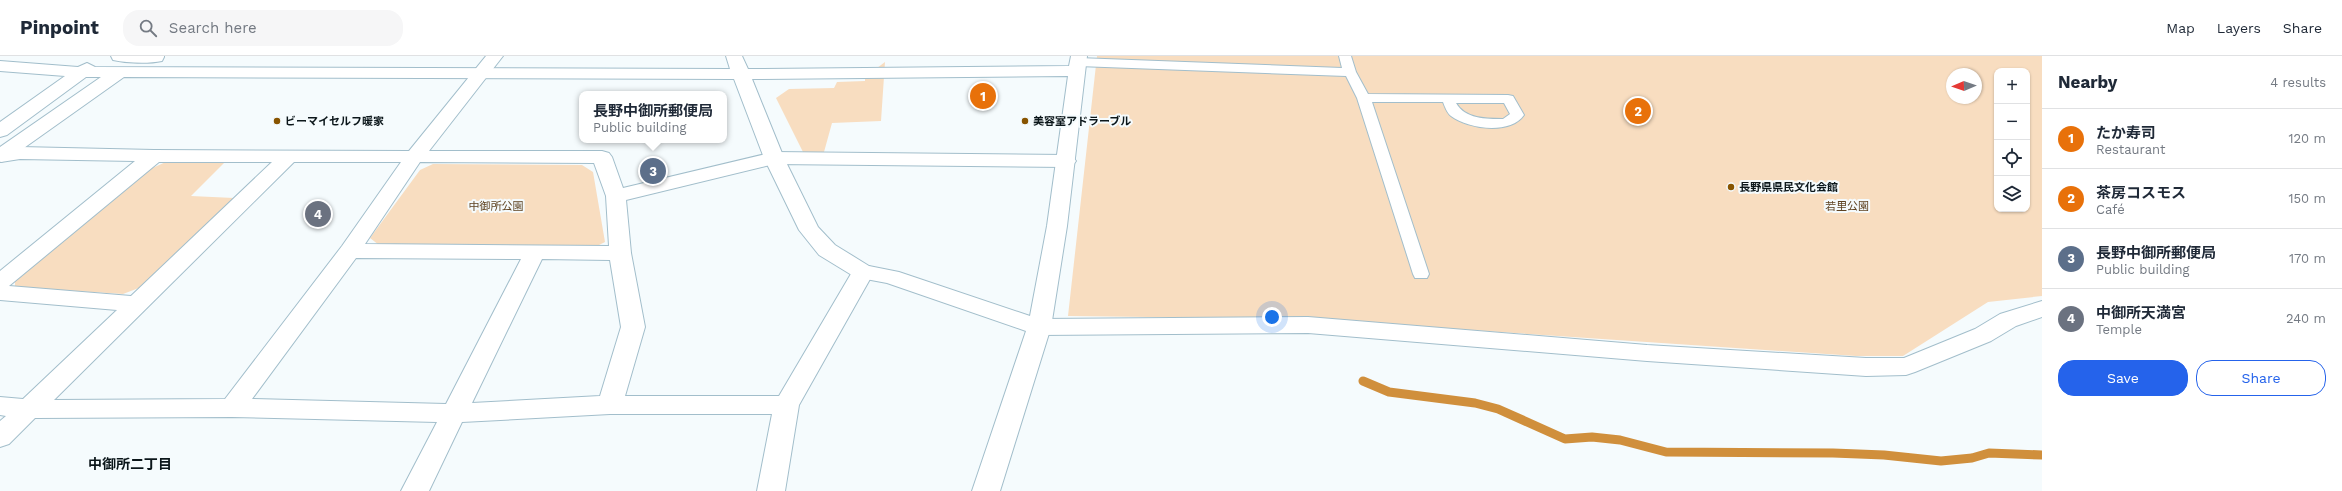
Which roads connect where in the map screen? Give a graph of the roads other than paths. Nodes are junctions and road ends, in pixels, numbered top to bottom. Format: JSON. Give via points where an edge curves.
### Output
{"nodes":[{"id":1,"x":104,"y":56,"type":"edge"},
{"id":2,"x":141,"y":56,"type":"edge"},
{"id":3,"x":1345,"y":56,"type":"edge"},
{"id":4,"x":489,"y":62,"type":"edge"},
{"id":5,"x":1078,"y":63,"type":"edge"},
{"id":6,"x":120,"y":64,"type":"edge"},
{"id":7,"x":737,"y":64,"type":"edge"},
{"id":8,"x":0,"y":66,"type":"edge"},
{"id":9,"x":82,"y":72,"type":"junction"},
{"id":10,"x":1350,"y":72,"type":"junction"},
{"id":11,"x":1364,"y":98,"type":"junction"},
{"id":12,"x":1448,"y":99,"type":"dead end"},
{"id":13,"x":0,"y":131,"type":"edge"},
{"id":14,"x":0,"y":156,"type":"edge"},
{"id":15,"x":154,"y":156,"type":"junction"},
{"id":16,"x":289,"y":156,"type":"junction"},
{"id":17,"x":415,"y":156,"type":"junction"},
{"id":18,"x":774,"y":158,"type":"junction"},
{"id":19,"x":1066,"y":161,"type":"junction"},
{"id":20,"x":616,"y":196,"type":"junction"},
{"id":21,"x":350,"y":251,"type":"junction"},
{"id":22,"x":534,"y":254,"type":"junction"},
{"id":23,"x":620,"y":254,"type":"junction"},
{"id":24,"x":863,"y":272,"type":"junction"},
{"id":25,"x":1421,"y":274,"type":"dead end"},
{"id":26,"x":0,"y":282,"type":"edge"},
{"id":27,"x":0,"y":293,"type":"edge"},
{"id":28,"x":135,"y":304,"type":"junction"},
{"id":29,"x":2042,"y":309,"type":"edge"},
{"id":30,"x":1039,"y":327,"type":"junction"},
{"id":31,"x":610,"y":405,"type":"junction"},
{"id":32,"x":786,"y":405,"type":"junction"},
{"id":33,"x":0,"y":406,"type":"edge"},
{"id":34,"x":232,"y":408,"type":"junction"},
{"id":35,"x":30,"y":409,"type":"junction"},
{"id":36,"x":455,"y":413,"type":"junction"},
{"id":37,"x":0,"y":437,"type":"edge"},
{"id":38,"x":415,"y":491,"type":"edge"},
{"id":39,"x":771,"y":491,"type":"edge"},
{"id":40,"x":986,"y":491,"type":"edge"}],
"edges":[{"from":1,"to":9,"type":"street"},
{"from":2,"to":4,"type":"street"},
{"from":2,"to":6,"type":"street"},
{"from":3,"to":10,"type":"lane"},
{"from":4,"to":6,"type":"street"},
{"from":4,"to":7,"type":"street"},
{"from":4,"to":17,"type":"street"},
{"from":5,"to":7,"type":"street"},
{"from":5,"to":10,"type":"lane"},
{"from":5,"to":19,"type":"street"},
{"from":6,"to":9,"type":"street"},
{"from":6,"to":14,"type":"street"},
{"from":7,"to":18,"type":"street"},
{"from":8,"to":9,"type":"street"},
{"from":9,"to":13,"type":"street"},
{"from":10,"to":11,"type":"lane"},
{"from":11,"to":12,"type":"lane"},
{"from":11,"to":25,"type":"lane"},
{"from":14,"to":15,"type":"street","via":[[20,153]]},
{"from":15,"to":16,"type":"street"},
{"from":15,"to":26,"type":"street"},
{"from":16,"to":17,"type":"street"},
{"from":16,"to":28,"type":"street"},
{"from":17,"to":20,"type":"street","via":[[602,157]]},
{"from":17,"to":21,"type":"street"},
{"from":18,"to":19,"type":"street"},
{"from":18,"to":20,"type":"street"},
{"from":18,"to":24,"type":"street","via":[[809,230],[827,250]]},
{"from":19,"to":30,"type":"street"},
{"from":20,"to":23,"type":"street"},
{"from":21,"to":22,"type":"street"},
{"from":21,"to":34,"type":"street"},
{"from":22,"to":23,"type":"street"},
{"from":22,"to":36,"type":"street"},
{"from":23,"to":31,"type":"street","via":[[633,327]]},
{"from":24,"to":30,"type":"street","via":[[891,277]]},
{"from":24,"to":32,"type":"street"},
{"from":27,"to":28,"type":"street"},
{"from":28,"to":35,"type":"street"},
{"from":29,"to":30,"type":"street","via":[[2008,320],[1983,335],[1906,366],[1866,367],[1647,353],[1308,326]]},
{"from":30,"to":40,"type":"street"},
{"from":31,"to":32,"type":"street"},
{"from":31,"to":36,"type":"street"},
{"from":32,"to":39,"type":"street"},
{"from":33,"to":35,"type":"street"},
{"from":34,"to":35,"type":"street"},
{"from":34,"to":36,"type":"street"},
{"from":35,"to":37,"type":"street"},
{"from":36,"to":38,"type":"street"}]}
